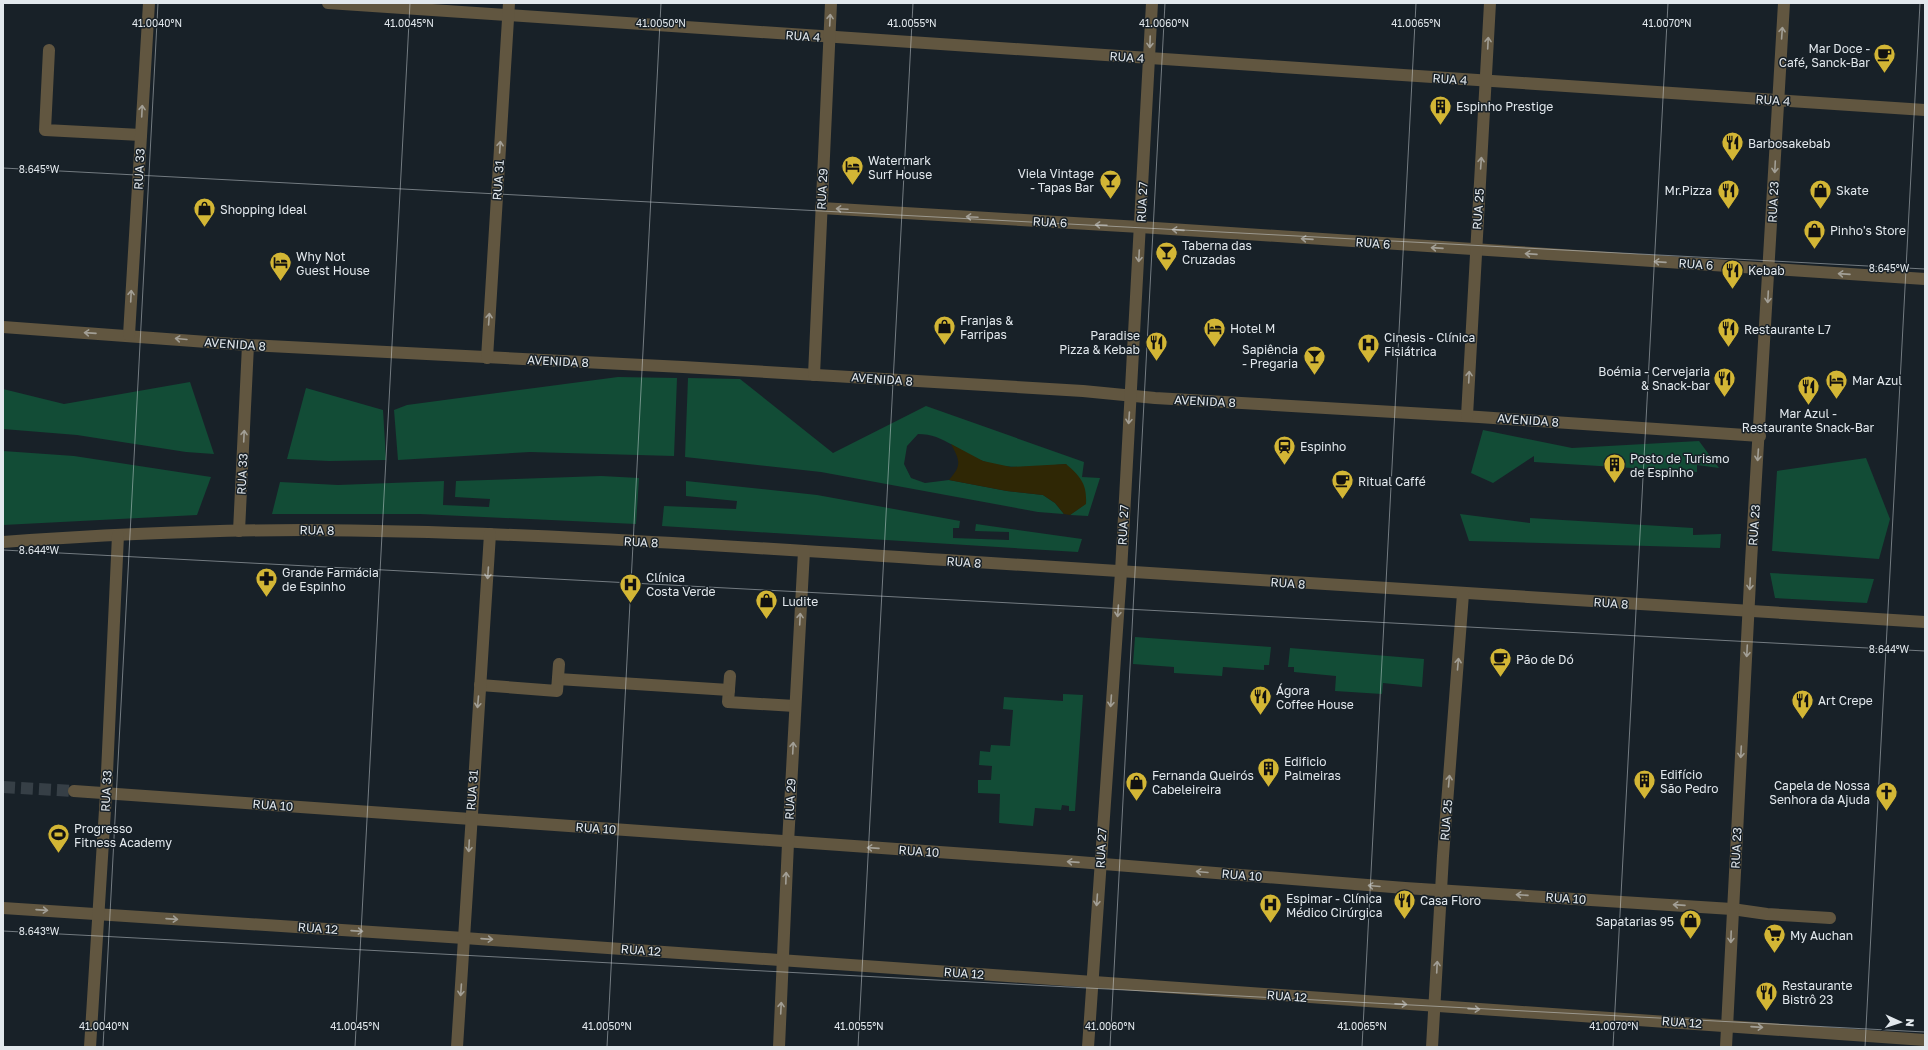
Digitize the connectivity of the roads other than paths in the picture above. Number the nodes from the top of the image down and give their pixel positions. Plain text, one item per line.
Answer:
1 (149, 3) edge
2 (328, 3) edge
3 (509, 3) edge
4 (831, 3) edge
5 (1152, 3) edge
6 (1490, 3) edge
7 (1784, 3) edge
8 (508, 15) junction
9 (829, 38) junction
10 (49, 50) dead end
11 (1150, 59) junction
12 (1487, 82) junction
13 (1778, 100) junction
14 (1925, 110) edge
15 (141, 135) junction
16 (821, 208) junction
17 (1140, 227) junction
18 (1476, 250) junction
19 (1769, 269) junction
20 (1925, 279) edge
21 (3, 327) edge
22 (129, 335) junction
23 (248, 345) junction
24 (487, 358) junction
25 (814, 375) junction
26 (1131, 396) junction
27 (1467, 416) junction
28 (1760, 436) junction
29 (240, 531) junction
30 (490, 534) junction
31 (118, 535) junction
32 (3, 542) edge
33 (804, 551) junction
34 (1121, 572) junction
35 (1463, 594) junction
36 (1749, 612) junction
37 (1925, 622) edge
38 (559, 664) dead end
39 (730, 676) dead end
40 (558, 679) junction
41 (480, 685) junction
42 (729, 690) junction
43 (795, 706) junction
44 (74, 791) tunnel mouth
45 (106, 794) junction
46 (470, 819) junction
47 (788, 843) junction
48 (1100, 864) junction
49 (1441, 890) junction
50 (3, 908) edge
51 (1732, 909) junction
52 (98, 914) junction
53 (1830, 918) dead end
54 (464, 938) junction
55 (783, 960) junction
56 (1092, 981) junction
57 (1435, 1006) junction
58 (1727, 1025) junction
59 (1925, 1040) edge
60 (90, 1047) edge
61 (457, 1047) edge
62 (779, 1047) edge
63 (1088, 1047) edge
64 (1432, 1047) edge
65 (1726, 1047) edge

15 -> 1 street, RUA 33
2 - 8 street, RUA 4
3 - 8 street, RUA 31
9 -> 4 street, RUA 29
5 -> 11 street, RUA 27
12 -> 6 street, RUA 25
13 -> 7 street, RUA 23
8 - 9 street, RUA 4
24 -> 8 street, RUA 31
9 - 11 street, RUA 4
9 - 16 street, RUA 29
10 - 15 street
11 - 12 street, RUA 4
11 - 17 street, RUA 27
12 - 13 street, RUA 4
18 -> 12 street, RUA 25
13 - 14 street, RUA 4
13 -> 19 street, RUA 23
22 -> 15 street, RUA 33
17 -> 16 street, RUA 6
16 - 25 street, RUA 29
18 -> 17 street, RUA 6
17 -> 26 street, RUA 27
19 -> 18 street, RUA 6
27 -> 18 street, RUA 25
20 -> 19 street, RUA 6
19 -> 28 street, RUA 23
22 -> 21 street, AVENIDA 8
23 -> 22 street, AVENIDA 8
23 - 24 street, AVENIDA 8
29 -> 23 street, RUA 33
24 - 25 street, AVENIDA 8
25 - 26 street, AVENIDA 8
26 - 27 street, AVENIDA 8
26 -> 34 street, RUA 27
27 - 28 street, AVENIDA 8
28 -> 36 street, RUA 23
29 - 30 street, RUA 8
29 - 31 street, RUA 8
30 - 33 street, RUA 8
30 -> 41 street, RUA 31
31 - 32 street, RUA 8
31 - 45 street, RUA 33
33 - 34 street, RUA 8
43 -> 33 street, RUA 29
34 - 35 street, RUA 8
34 -> 48 street, RUA 27
35 - 36 street, RUA 8
49 -> 35 street, RUA 25
36 - 37 street, RUA 8
36 -> 51 street, RUA 23
38 - 40 street
39 - 42 street
40 - 41 street
40 - 42 street
41 -> 46 street, RUA 31
42 - 43 street
47 -> 43 street, RUA 29
44 - 45 street, RUA 10
45 - 46 street, RUA 10
45 - 52 street, RUA 33
46 - 47 street, RUA 10
46 -> 54 street, RUA 31
48 -> 47 street, RUA 10
55 -> 47 street, RUA 29
49 -> 48 street, RUA 10
48 -> 56 street, RUA 27
51 -> 49 street, RUA 10
57 -> 49 street, RUA 25
50 -> 52 street, RUA 12
51 - 53 street, RUA 10
51 -> 58 street, RUA 23
52 -> 54 street, RUA 12
52 - 60 street, RUA 33
54 -> 55 street, RUA 12
54 -> 61 street, RUA 31
55 - 56 street, RUA 12
62 -> 55 street, RUA 29
56 -> 57 street, RUA 12
56 - 63 street, RUA 27
57 -> 58 street, RUA 12
57 - 64 street, RUA 25
58 -> 59 street, RUA 12
58 - 65 street, RUA 23

